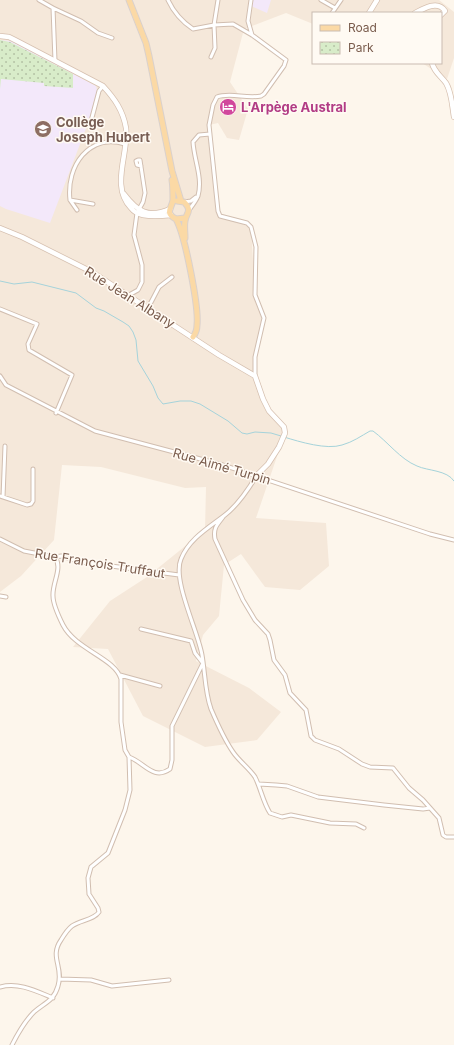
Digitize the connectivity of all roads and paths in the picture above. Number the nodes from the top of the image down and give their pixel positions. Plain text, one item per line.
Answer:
1 (39, 0) edge
2 (129, 0) edge
3 (168, 0) edge
4 (218, 0) edge
5 (251, 0) edge
6 (321, 0) edge
7 (341, 0) edge
8 (376, 0) edge
9 (53, 8) junction
10 (335, 8) junction
11 (333, 12) edge
12 (370, 12) edge
13 (417, 12) edge
14 (442, 15) edge
15 (214, 25) junction
16 (252, 35) junction
17 (0, 36) edge
18 (112, 38) dead end
19 (211, 57) dead end
20 (55, 61) junction
21 (432, 64) edge
22 (103, 86) junction
23 (454, 117) edge
24 (90, 125) dead end
25 (210, 134) junction
26 (125, 144) junction
27 (141, 166) dead end
28 (172, 171) junction
29 (198, 196) junction
30 (70, 200) junction
31 (183, 201) junction
32 (173, 203) junction
33 (93, 204) dead end
34 (170, 209) junction
35 (77, 210) dead end
36 (138, 212) junction
37 (189, 212) junction
38 (171, 215) junction
39 (185, 218) junction
40 (176, 220) junction
41 (0, 228) edge
42 (185, 247) junction
43 (172, 277) dead end
44 (129, 295) junction
45 (0, 308) edge
46 (148, 308) junction
47 (193, 336) junction
48 (0, 376) edge
49 (255, 376) junction
50 (56, 413) junction
51 (5, 446) dead end
52 (33, 469) dead end
53 (257, 475) junction
54 (1, 497) edge
55 (224, 515) junction
56 (0, 539) edge
57 (454, 540) edge
58 (55, 557) junction
59 (179, 575) junction
60 (0, 596) edge
61 (6, 597) dead end
62 (141, 629) dead end
63 (203, 663) junction
64 (120, 675) junction
65 (160, 686) dead end
66 (129, 757) junction
67 (259, 784) junction
68 (430, 808) junction
69 (364, 828) dead end
70 (454, 837) edge
71 (60, 979) junction
72 (169, 980) dead end
73 (0, 987) edge
74 (53, 998) junction
75 (12, 1045) edge

1 - 9 street
2 - 28 main road
3 - 15 street
4 - 15 street
5 - 16 street
6 - 10 street
7 - 10 street
8 - 12 street
9 - 18 street
9 - 20 street
10 - 11 street
13 - 14 street
15 - 16 street
15 - 19 street
16 - 25 street
17 - 20 street
20 - 22 street
21 - 23 street
22 - 24 street
22 - 26 street
25 - 29 street
25 - 49 street
26 - 30 street
26 - 36 street
27 - 36 street
28 - 31 main road
28 - 32 main road
29 - 31 street
29 - 37 street
30 - 33 street
30 - 35 street
31 - 32 main road
31 - 37 main road
32 - 34 main road
34 - 36 street
34 - 38 main road
36 - 38 street
36 - 44 street
37 - 39 main road
38 - 40 main road
39 - 40 main road
39 - 42 main road
40 - 42 main road
41 - 44 street, Rue Jean Albany
42 - 47 main road
43 - 46 street
44 - 46 street, Rue Jean Albany
45 - 50 street
46 - 47 street, Rue Jean Albany
47 - 49 street, Rue Jean Albany
48 - 50 street, Rue Aimé Turpin
49 - 53 street
50 - 53 street, Rue Aimé Turpin
51 - 54 street
52 - 54 street
53 - 55 street
53 - 57 street, Rue Aimé Turpin
55 - 59 street
55 - 68 street
56 - 58 street, Rue François Truffaut
58 - 59 street, Rue François Truffaut
58 - 64 street
59 - 63 street
60 - 61 street
62 - 63 street
63 - 66 street
63 - 67 street
64 - 65 street
64 - 66 street
66 - 71 street
67 - 68 street
67 - 69 street
68 - 70 street
71 - 72 street
71 - 74 street
73 - 74 street
74 - 75 street

